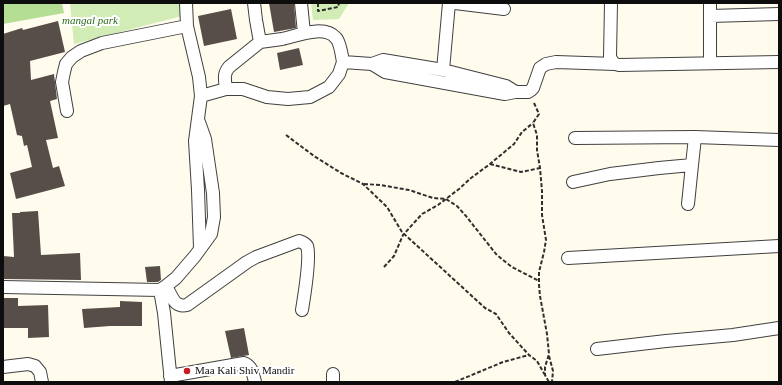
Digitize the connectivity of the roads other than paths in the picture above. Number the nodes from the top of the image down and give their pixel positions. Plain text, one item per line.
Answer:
1 (186, 3) edge
2 (254, 3) edge
3 (301, 3) edge
4 (449, 3) edge
5 (455, 3) edge
6 (611, 3) edge
7 (710, 3) edge
8 (504, 9) dead end
9 (779, 14) edge
10 (710, 16) junction
11 (187, 26) junction
12 (304, 33) junction
13 (260, 42) junction
14 (343, 62) junction
15 (779, 62) edge
16 (710, 63) junction
17 (372, 64) junction
18 (615, 64) junction
19 (443, 70) junction
20 (226, 89) junction
21 (515, 92) junction
22 (201, 96) junction
23 (67, 111) dead end
24 (695, 137) junction
25 (576, 138) dead end
26 (779, 140) edge
27 (692, 165) junction
28 (573, 182) dead end
29 (688, 204) dead end
30 (779, 246) edge
31 (568, 258) dead end
32 (3, 287) edge
33 (163, 288) junction
34 (302, 310) dead end
35 (779, 328) edge
36 (598, 349) dead end
37 (3, 367) edge
38 (170, 379) edge
39 (42, 382) edge
40 (255, 382) edge

1 - 11 street
2 - 13 street
3 - 12 street
4 - 19 street
5 - 8 street
6 - 18 street
7 - 10 street
9 - 10 street
10 - 16 street
11 - 22 street
11 - 23 street
12 - 13 street
12 - 14 street
13 - 20 street
14 - 17 street
14 - 20 street
15 - 16 street
16 - 18 street
17 - 19 street
17 - 21 street
18 - 21 street
19 - 21 street
20 - 22 street
22 - 33 street
24 - 25 street
24 - 26 street
24 - 27 street
27 - 28 street
27 - 29 street
30 - 31 street
32 - 33 street
33 - 34 street
33 - 38 street
35 - 36 street
37 - 39 street
38 - 40 street

